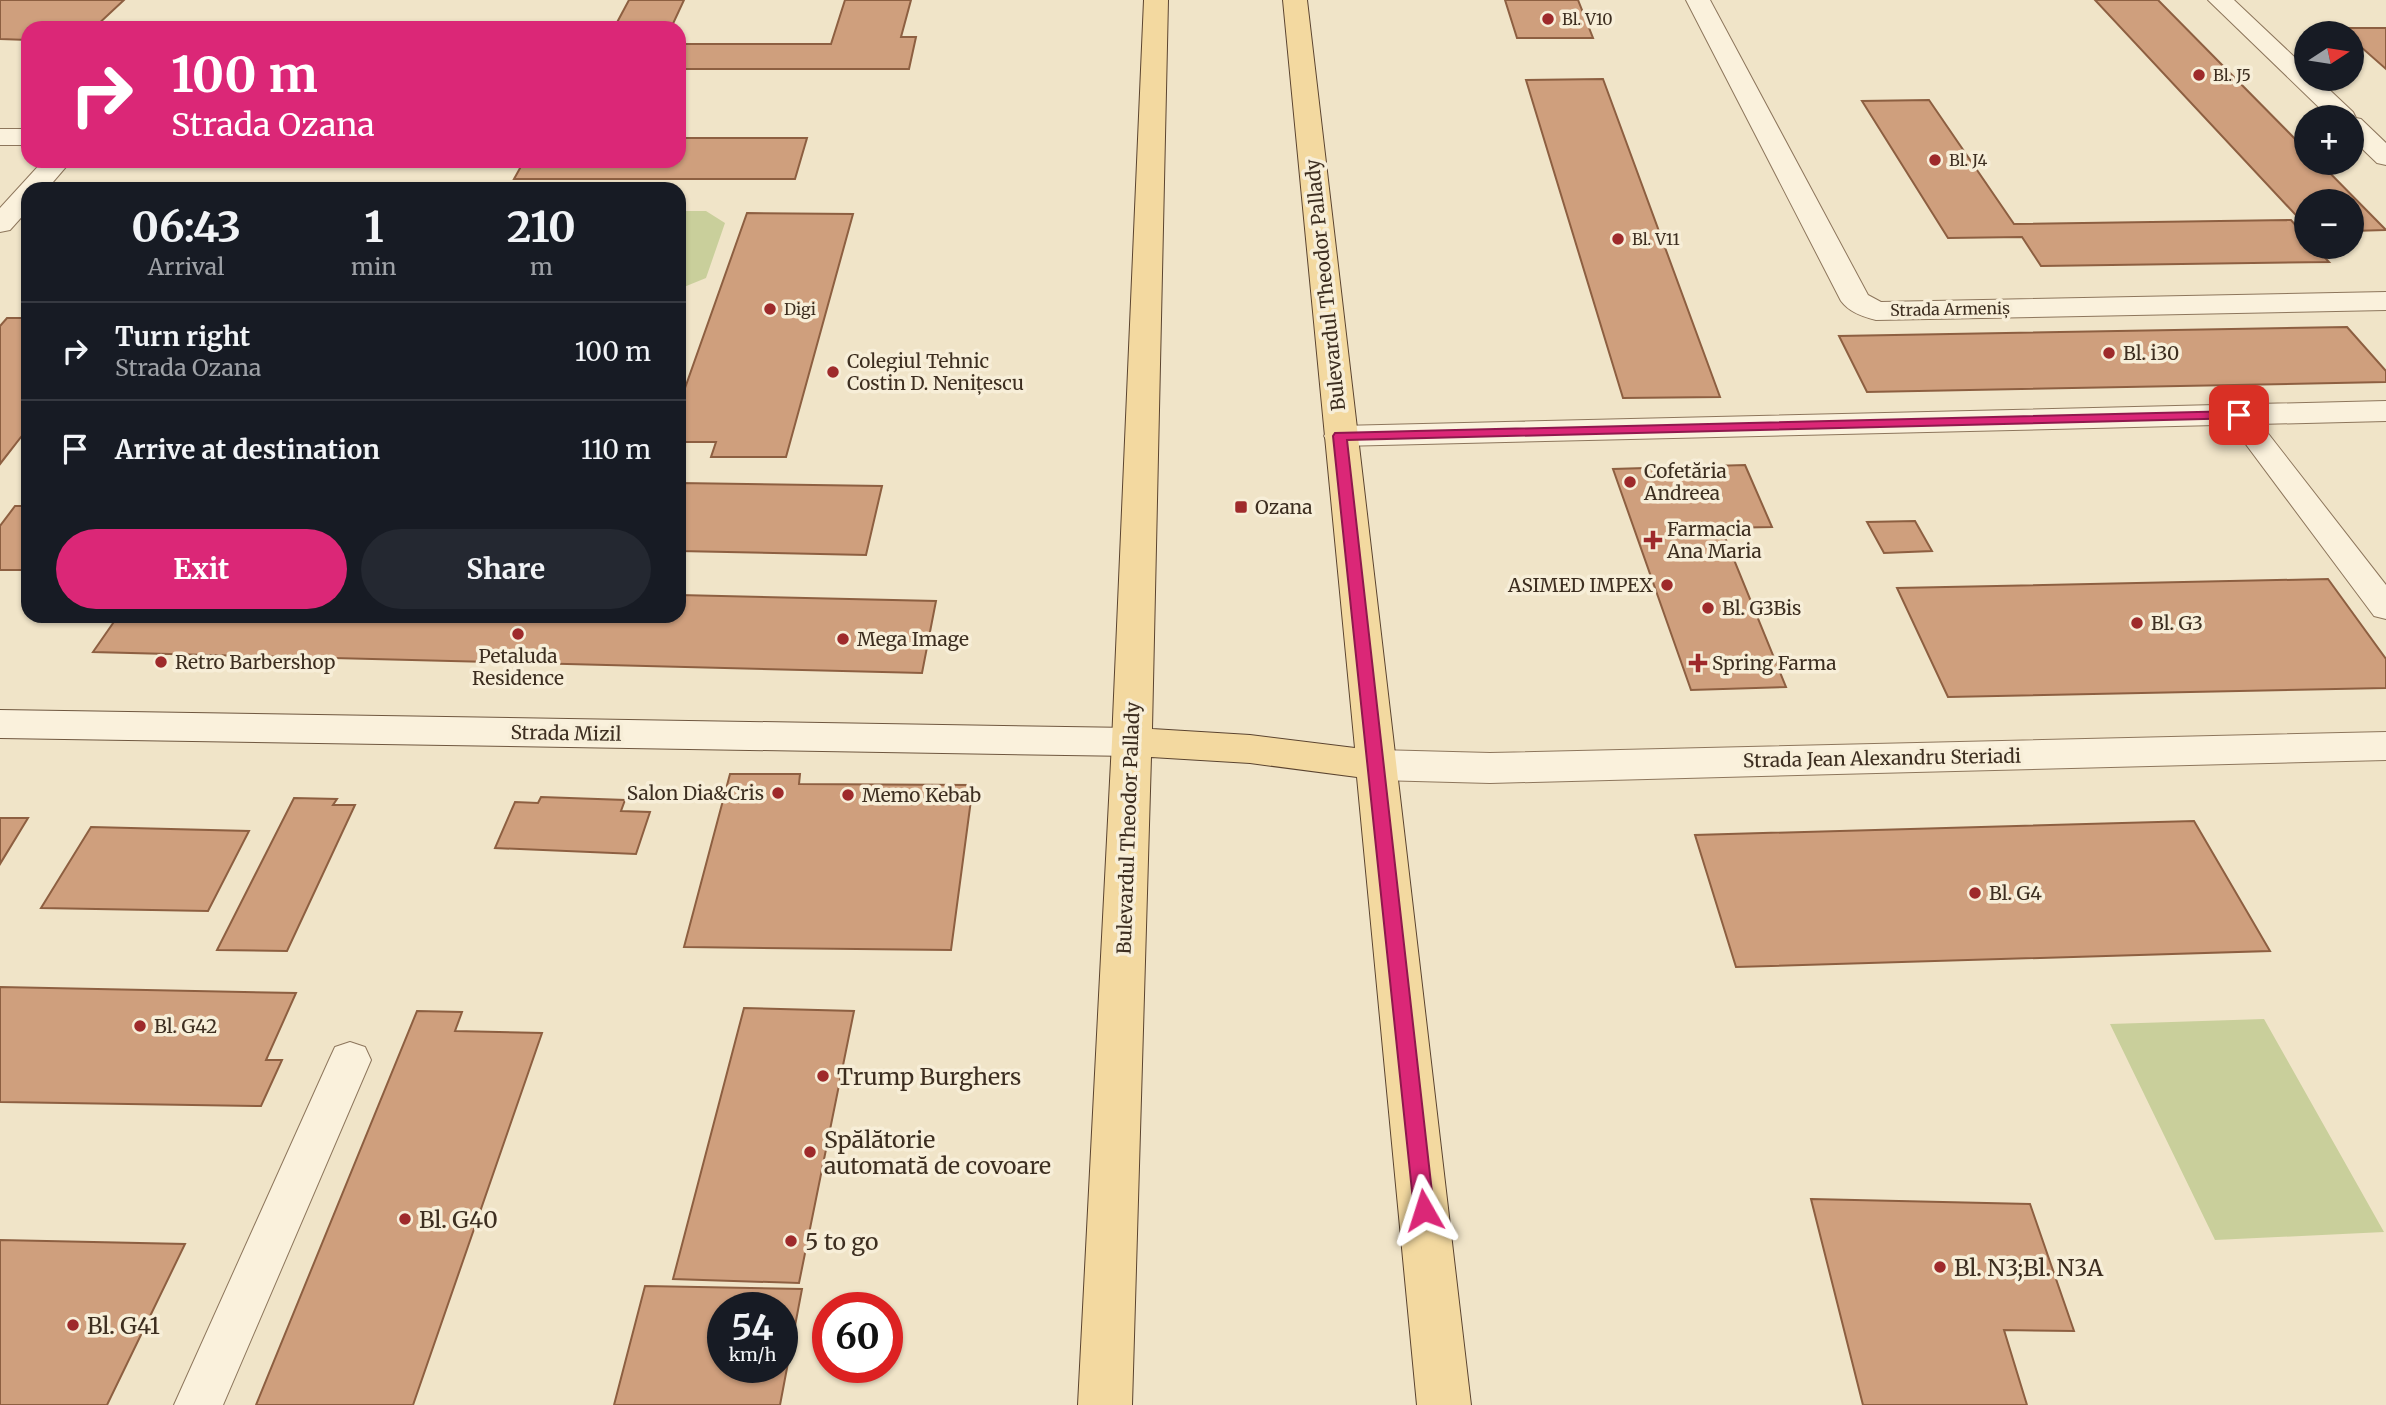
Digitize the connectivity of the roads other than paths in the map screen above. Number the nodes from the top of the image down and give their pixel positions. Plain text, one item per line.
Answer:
1 (1156, 0) edge
2 (1295, 0) edge
3 (1698, 0) edge
4 (2220, 0) edge
5 (2331, 105) edge
6 (0, 137) edge
7 (21, 137) edge
8 (2364, 137) edge
9 (2386, 158) edge
10 (52, 168) edge
11 (38, 182) edge
12 (21, 202) edge
13 (0, 224) edge
14 (2386, 301) edge
15 (2386, 411) edge
16 (2239, 415) junction
17 (1340, 436) junction
18 (2386, 608) edge
19 (0, 724) edge
20 (1132, 742) junction
21 (2386, 746) edge
22 (1378, 765) junction
23 (350, 1060) dead end
24 (198, 1405) edge
25 (1105, 1405) edge
26 (1444, 1405) edge

1 - 20 main road, Bulevardul Theodor Pallady
2 - 17 main road, Bulevardul Theodor Pallady
3 - 14 street, Strada Armeniș
4 - 5 street
6 - 7 street
8 - 9 street
10 - 11 street
12 - 13 street
15 - 16 street
16 - 17 street
16 - 18 lane
17 - 22 main road, Bulevardul Theodor Pallady
19 - 20 street, Strada Mizil
20 - 22 main road
20 - 25 main road, Bulevardul Theodor Pallady
21 - 22 street, Strada Jean Alexandru Steriadi
22 - 26 main road, Bulevardul Theodor Pallady
23 - 24 lane

